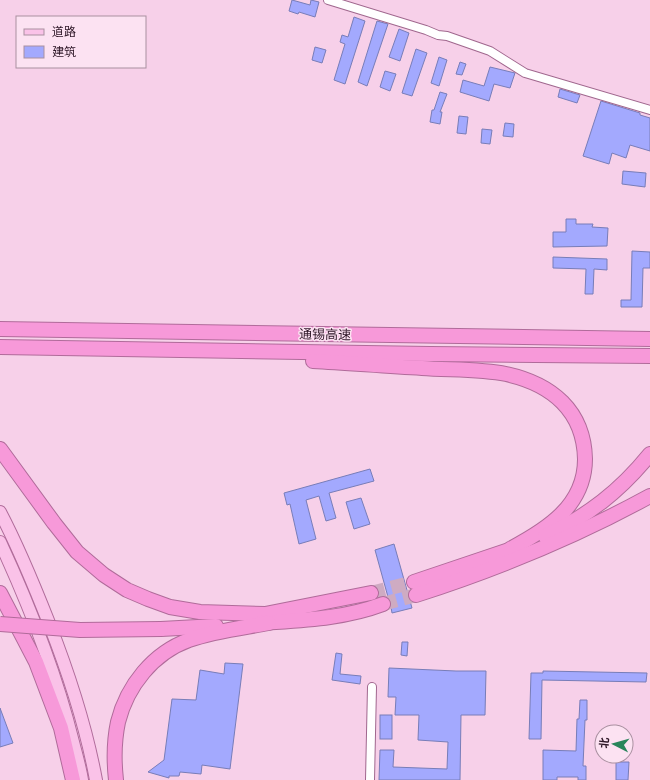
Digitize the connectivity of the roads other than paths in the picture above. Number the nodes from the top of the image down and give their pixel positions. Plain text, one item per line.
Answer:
1 (328, 0) edge
2 (650, 110) edge
3 (0, 329) edge
4 (650, 334) edge
5 (550, 337) junction
6 (650, 339) edge
7 (0, 347) edge
8 (195, 350) junction
9 (650, 356) edge
10 (0, 449) edge
11 (650, 454) edge
12 (650, 463) edge
13 (650, 496) edge
14 (0, 512) edge
15 (0, 542) edge
16 (515, 553) junction
17 (415, 588) tunnel mouth
18 (0, 593) edge
19 (371, 593) tunnel mouth
20 (383, 604) tunnel mouth
21 (0, 618) edge
22 (267, 618) junction
23 (0, 624) edge
24 (160, 626) junction
25 (372, 687) dead end
26 (73, 780) edge
27 (82, 780) edge
28 (96, 780) edge
29 (116, 780) edge
30 (370, 780) edge

1 - 2 street
3 - 5 highway, 通锡高速
4 - 5 highway
5 - 6 highway, 通锡高速
7 - 8 highway, 通锡高速
8 - 9 highway, 通锡高速
8 - 16 highway
10 - 22 highway
11 - 16 highway
12 - 16 highway
13 - 16 highway
14 - 28 main road
15 - 27 main road
16 - 17 highway
18 - 26 highway
19 - 22 highway
20 - 22 highway
21 - 24 highway
22 - 24 highway
22 - 29 highway
23 - 24 highway, bridge
25 - 30 street

